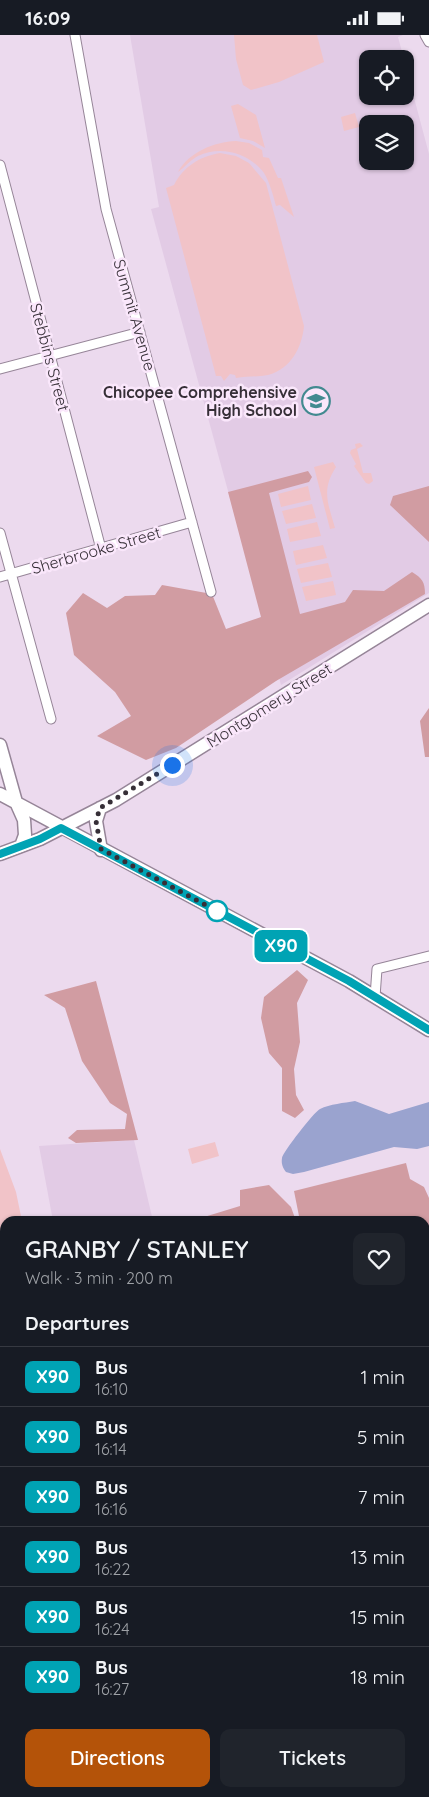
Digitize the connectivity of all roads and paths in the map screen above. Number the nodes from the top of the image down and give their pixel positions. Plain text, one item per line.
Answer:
1 (75, 35) edge
2 (425, 35) edge
3 (429, 42) edge
4 (0, 165) edge
5 (140, 332) junction
6 (49, 355) junction
7 (0, 369) edge
8 (192, 523) junction
9 (0, 533) edge
10 (101, 549) junction
11 (11, 573) junction
12 (0, 577) edge
13 (211, 593) dead end
14 (429, 605) edge
15 (51, 719) dead end
16 (0, 745) edge
17 (0, 794) edge
18 (16, 802) junction
19 (100, 808) junction
20 (61, 828) junction
21 (21, 846) junction
22 (101, 849) junction
23 (0, 854) edge
24 (429, 956) edge
25 (375, 997) junction
26 (429, 1030) edge

1 - 5 street, Summit Avenue
2 - 3 street
4 - 6 street, Stebbins Street
5 - 6 street
5 - 8 street, Summit Avenue
6 - 7 street
6 - 10 street, Stebbins Street
8 - 10 street, Sherbrooke Street
8 - 13 street, Summit Avenue
9 - 11 street
10 - 11 street, Sherbrooke Street
11 - 12 street, Sherbrooke Street
11 - 15 street
14 - 19 main road, Montgomery Street
16 - 18 main road
17 - 18 main road
18 - 20 main road
18 - 21 main road
19 - 20 main road, Montgomery Street
19 - 22 main road
20 - 21 main road, Montgomery Street
20 - 22 main road
21 - 23 main road, Montgomery Street
22 - 25 main road
24 - 25 street
25 - 26 main road

